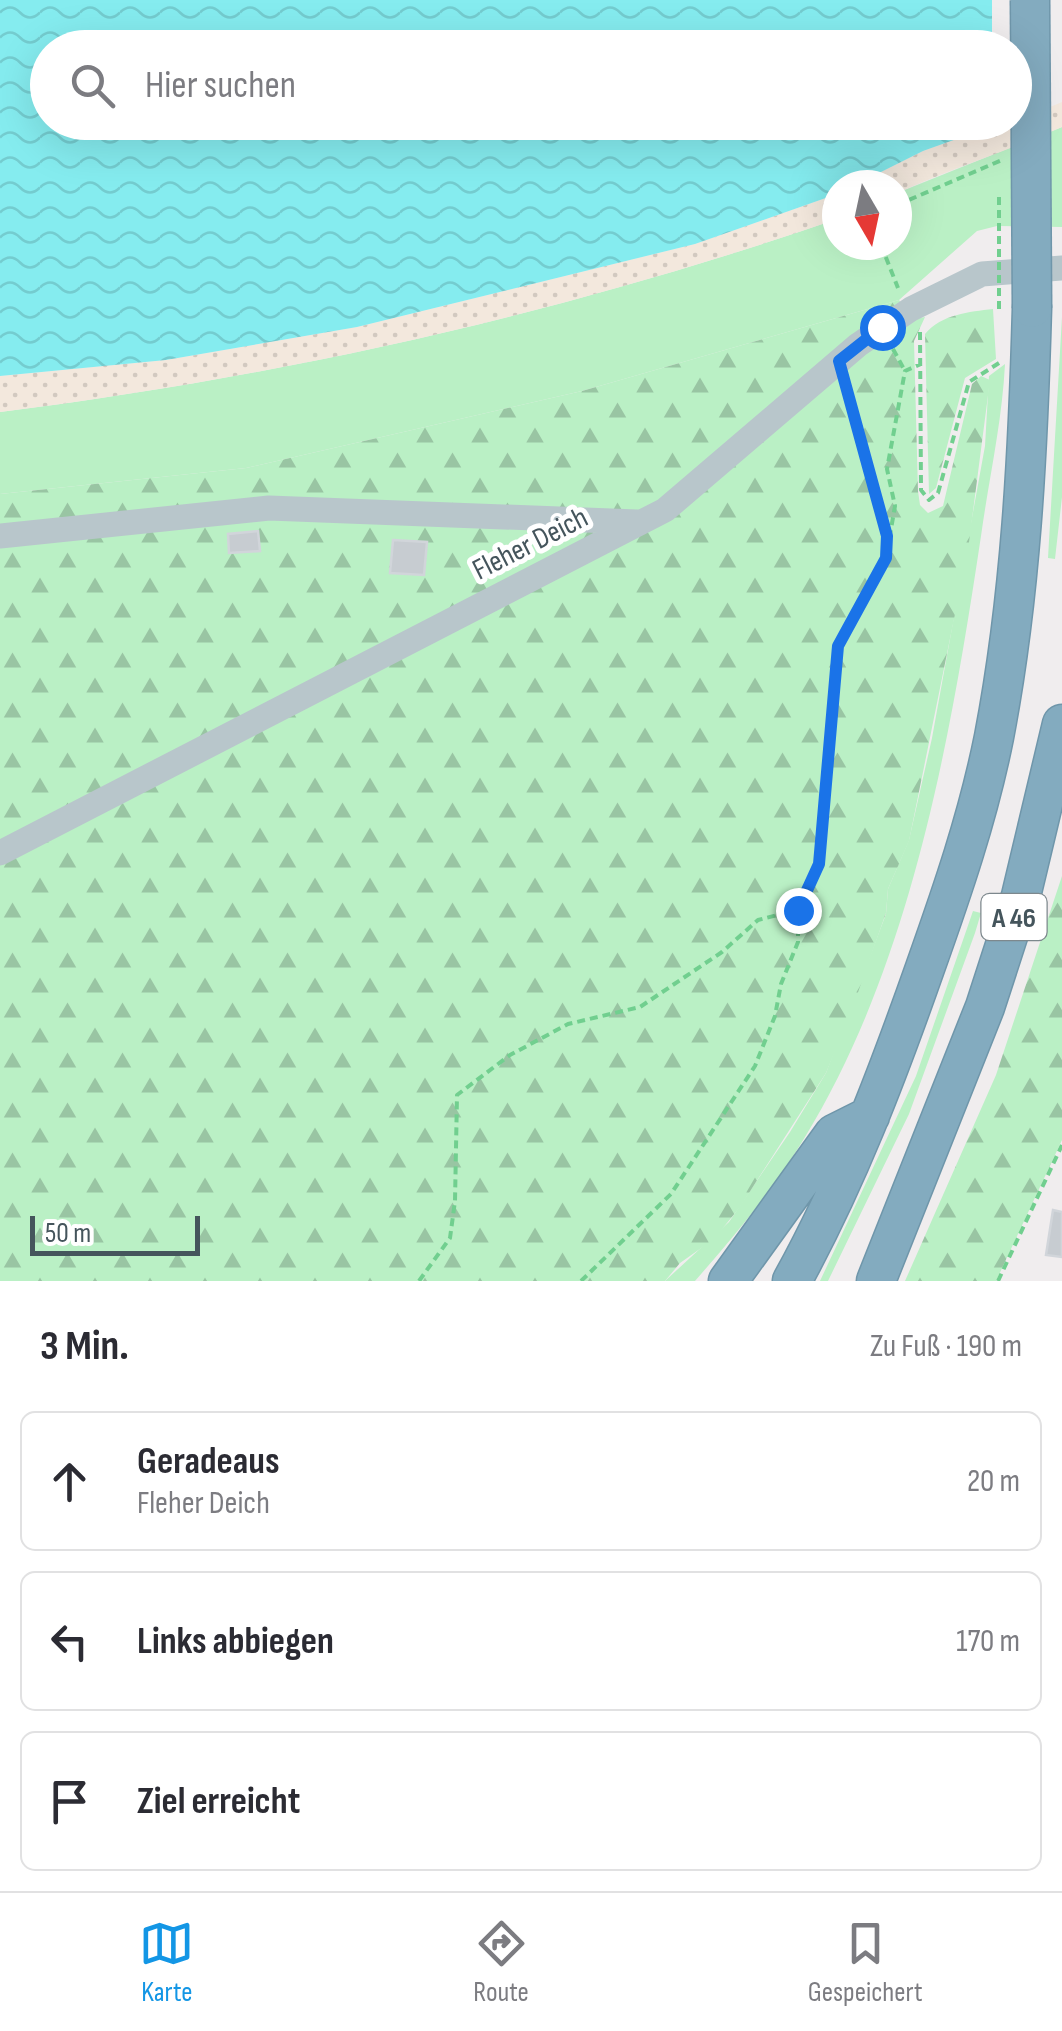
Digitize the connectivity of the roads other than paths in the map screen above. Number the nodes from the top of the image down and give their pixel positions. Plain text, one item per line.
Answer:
1 (1030, 0) edge
2 (1028, 30) edge
3 (1021, 140) edge
4 (1062, 268) edge
5 (642, 522) junction
6 (0, 536) edge
7 (1062, 724) edge
8 (0, 853) edge
9 (946, 1105) junction
10 (870, 1116) junction
11 (728, 1281) edge
12 (792, 1281) edge
13 (852, 1281) edge
14 (876, 1281) edge

1 - 2 highway, A 46, bridge
3 - 10 highway, A 46, bridge
4 - 5 lane, Fleher Deich
5 - 6 lane
5 - 8 lane, Fleher Deich
7 - 9 highway, A 46
9 - 13 highway, A 46
9 - 14 highway
10 - 11 highway
10 - 12 highway, A 46

